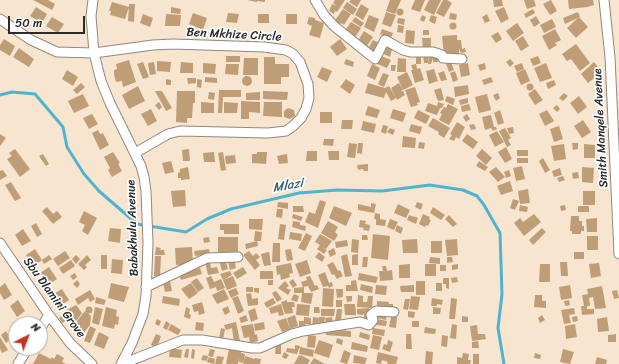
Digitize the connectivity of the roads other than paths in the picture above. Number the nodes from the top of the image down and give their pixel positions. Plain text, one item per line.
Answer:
1 (93, 0) edge
2 (315, 0) edge
3 (604, 0) edge
4 (0, 19) edge
5 (94, 53) junction
6 (614, 58) edge
7 (462, 59) dead end
8 (134, 153) junction
9 (0, 243) edge
10 (619, 254) edge
11 (238, 257) dead end
12 (146, 287) junction
13 (394, 312) dead end
14 (49, 315) joint
15 (92, 364) edge
16 (121, 364) edge

1 - 5 street, Babakhulu Avenue
2 - 7 street
3 - 6 street, Smith Manqele Avenue
4 - 5 street, Ben Mkhize Circle
5 - 8 street, Babakhulu Avenue
5 - 8 street, Ben Mkhize Circle
6 - 10 street, Smith Manqele Avenue
8 - 12 street, Babakhulu Avenue
9 - 14 street, Sbu Dlamini Grove
11 - 12 street
12 - 16 street, Babakhulu Avenue
13 - 16 street
14 - 15 street, Sbu Dlamini Grove

